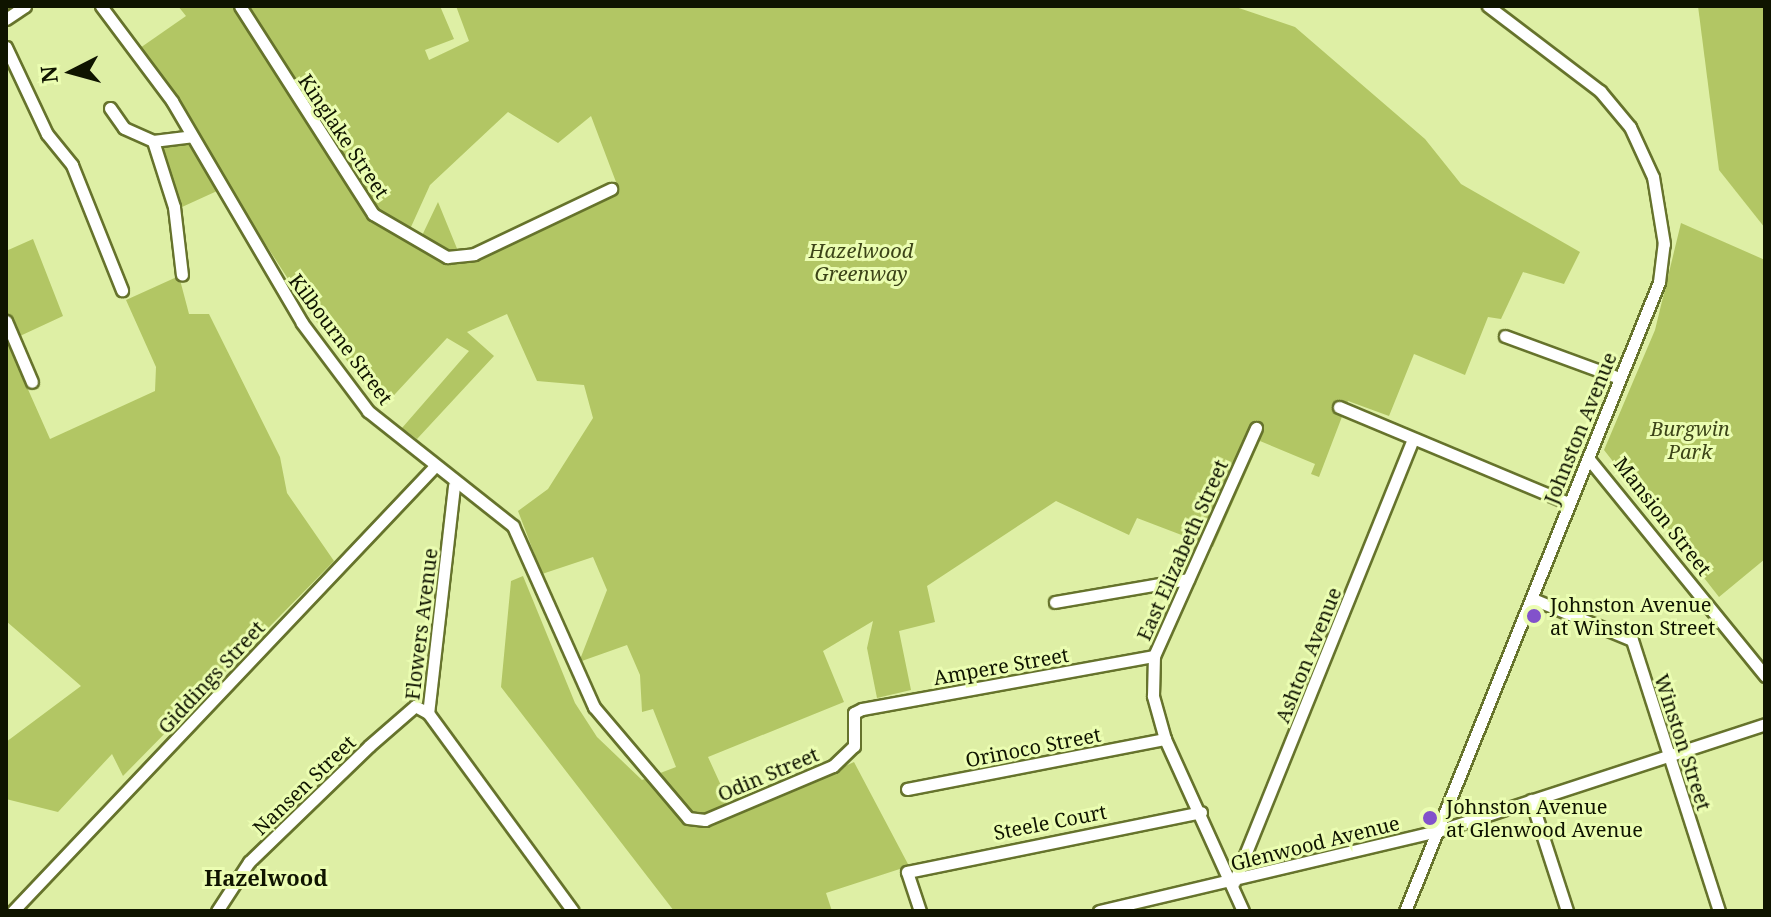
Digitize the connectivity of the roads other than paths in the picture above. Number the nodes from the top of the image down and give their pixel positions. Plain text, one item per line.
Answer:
1 (25, 6) edge
2 (101, 6) edge
3 (240, 6) edge
4 (1488, 6) edge
5 (6, 19) edge
6 (6, 47) edge
7 (110, 108) dead end
8 (192, 136) junction
9 (153, 141) junction
10 (611, 189) dead end
11 (182, 275) dead end
12 (122, 290) dead end
13 (6, 321) edge
14 (1505, 336) dead end
15 (1619, 378) junction
16 (32, 382) dead end
17 (1339, 407) dead end
18 (1256, 428) dead end
19 (1413, 440) junction
20 (1588, 458) junction
21 (434, 467) junction
22 (454, 486) junction
23 (1569, 503) junction
24 (1188, 579) junction
25 (1533, 599) junction
26 (1055, 602) dead end
27 (1154, 656) junction
28 (1765, 676) edge
29 (428, 713) junction
30 (1765, 724) edge
31 (1165, 739) junction
32 (854, 746) joint
33 (1668, 755) junction
34 (907, 789) dead end
35 (1531, 800) junction
36 (1201, 812) junction
37 (688, 818) joint
38 (1438, 831) junction
39 (1234, 882) junction
40 (13, 911) edge
41 (217, 911) edge
42 (573, 911) edge
43 (920, 911) edge
44 (1100, 911) edge
45 (1243, 911) edge
46 (1405, 911) edge
47 (1567, 911) edge
48 (1719, 911) edge

1 - 5 street
2 - 8 street, Kilbourne Street
3 - 10 street, Kinglake Street
4 - 15 street, Johnston Avenue
6 - 12 street
7 - 9 street
8 - 9 street
8 - 21 street, Kilbourne Street
9 - 11 street
13 - 16 street
14 - 15 street
15 - 20 street, Johnston Avenue
17 - 19 street
18 - 24 street, East Elizabeth Street
19 - 23 street
19 - 39 street, Ashton Avenue
20 - 23 street, Johnston Avenue
20 - 28 street, Mansion Street
21 - 22 street, Kilbourne Street
21 - 40 street, Giddings Street
22 - 29 street, Flowers Avenue
22 - 37 street, Kilbourne Street
23 - 25 street, Johnston Avenue
24 - 26 street
24 - 27 street, East Elizabeth Street
25 - 33 street, Winston Street
25 - 38 street, Johnston Avenue
27 - 31 street, East Elizabeth Street
27 - 32 street, Ampere Street
29 - 41 street, Nansen Street
29 - 42 street, Flowers Avenue
30 - 33 street, Glenwood Avenue
31 - 34 street, Orinoco Street
31 - 36 street, East Elizabeth Street
32 - 37 street, Odin Street
33 - 35 street, Glenwood Avenue
33 - 48 street, Winston Street
35 - 38 street, Glenwood Avenue
35 - 47 street
36 - 39 street, East Elizabeth Street
36 - 43 street, Steele Court
38 - 39 street, Glenwood Avenue
38 - 46 street, Johnston Avenue
39 - 44 street, Glenwood Avenue
39 - 45 street, East Elizabeth Street

